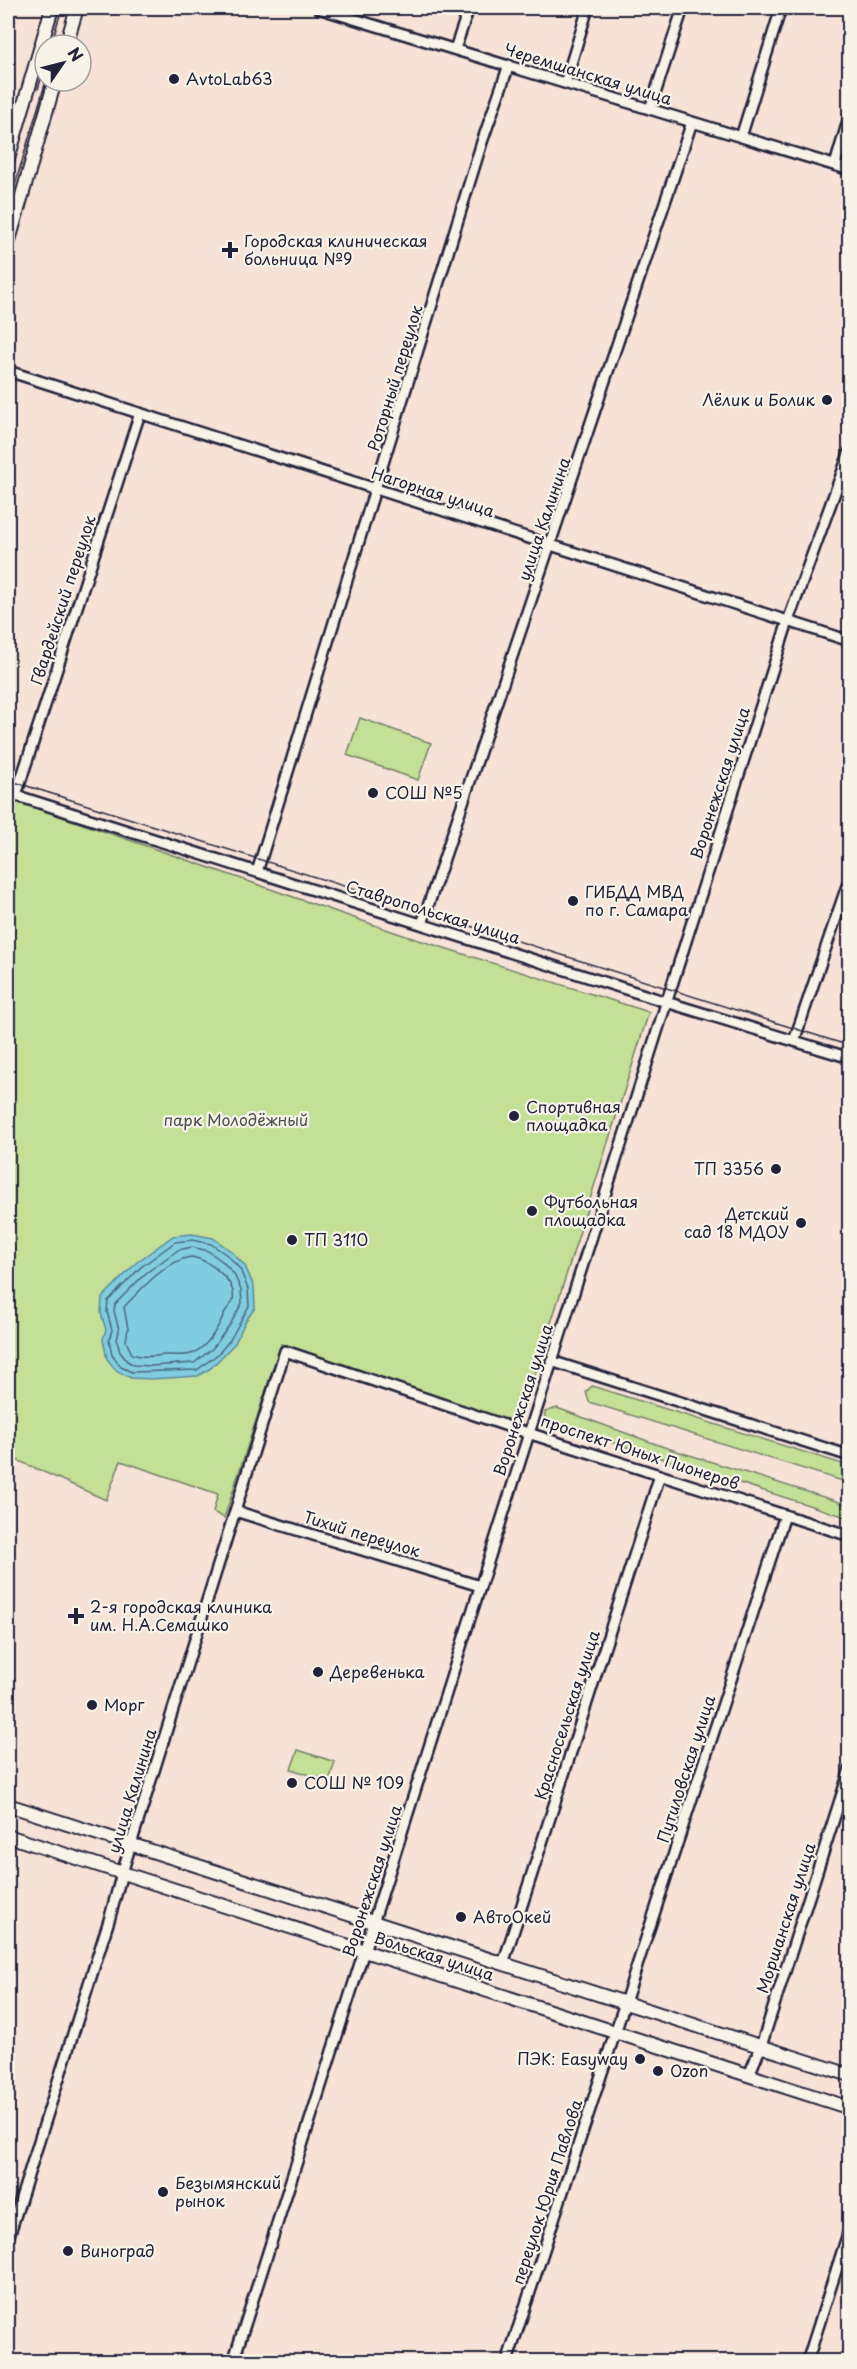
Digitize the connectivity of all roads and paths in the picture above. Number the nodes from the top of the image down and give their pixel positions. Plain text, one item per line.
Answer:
1 (52, 8) edge
2 (77, 8) edge
3 (318, 8) edge
4 (469, 8) edge
5 (588, 8) edge
6 (683, 8) edge
7 (781, 8) edge
8 (70, 33) edge
9 (455, 49) junction
10 (509, 65) junction
11 (565, 83) junction
12 (52, 93) edge
13 (650, 109) junction
14 (849, 114) edge
15 (692, 122) junction
16 (741, 137) junction
17 (8, 159) edge
18 (835, 165) junction
19 (849, 170) edge
20 (8, 244) edge
21 (8, 371) edge
22 (140, 414) junction
23 (849, 452) edge
24 (845, 479) edge
25 (376, 489) junction
26 (551, 545) junction
27 (788, 621) junction
28 (849, 641) edge
29 (12, 794) edge
30 (257, 872) junction
31 (849, 877) edge
32 (422, 924) junction
33 (666, 1002) junction
34 (794, 1041) junction
35 (849, 1059) edge
36 (285, 1351) joint
37 (551, 1361) junction
38 (528, 1432) junction
39 (849, 1456) edge
40 (660, 1475) junction
41 (235, 1510) junction
42 (785, 1515) junction
43 (849, 1536) edge
44 (480, 1586) junction
45 (849, 1769) edge
46 (8, 1805) edge
47 (8, 1836) edge
48 (132, 1845) junction
49 (122, 1873) junction
50 (375, 1923) junction
51 (365, 1952) junction
52 (503, 1964) junction
53 (626, 2003) junction
54 (614, 2032) junction
55 (761, 2046) junction
56 (749, 2075) junction
57 (849, 2075) edge
58 (849, 2108) edge
59 (849, 2228) edge
60 (8, 2239) edge
61 (233, 2361) edge
62 (507, 2361) edge
63 (807, 2361) edge

1 - 17 main road
2 - 8 main road
3 - 9 street, Черемшанская улица
4 - 9 street
5 - 11 street
6 - 13 street
7 - 16 street
9 - 10 street, Черемшанская улица
10 - 11 street, Черемшанская улица
10 - 25 street, Роторный переулок
11 - 13 street, Черемшанская улица
12 - 20 main road
13 - 15 street, Черемшанская улица
14 - 18 street
15 - 16 street, Черемшанская улица
15 - 26 street, улица Калинина
16 - 18 street, Черемшанская улица
18 - 19 street, Черемшанская улица
21 - 22 street, Нагорная улица
22 - 25 street, Нагорная улица
22 - 29 street, Гвардейский переулок
23 - 24 street, Воронежская улица
24 - 27 street, Воронежская улица
25 - 26 street, Нагорная улица
25 - 30 street, Роторный переулок
26 - 27 street, Нагорная улица
26 - 32 street, улица Калинина
27 - 28 street, Нагорная улица
27 - 33 street, Воронежская улица
29 - 30 street, Ставропольская улица
30 - 32 street, Ставропольская улица
31 - 34 street
32 - 33 street, Ставропольская улица
33 - 34 street, Ставропольская улица
33 - 37 street, Воронежская улица
34 - 35 street, Ставропольская улица
36 - 38 street, проспект Юных Пионеров
36 - 41 street, улица Калинина
37 - 38 street, Воронежская улица
37 - 39 street
38 - 40 street, проспект Юных Пионеров
38 - 44 street, Воронежская улица
40 - 42 street, проспект Юных Пионеров
40 - 52 street, Красносельская улица
41 - 44 street, Тихий переулок
41 - 48 street, улица Калинина
42 - 43 street, проспект Юных Пионеров
42 - 53 street, Путиловская улица
44 - 50 street, Воронежская улица
45 - 55 street, Моршанская улица
46 - 48 main road, Вольская улица
47 - 49 main road, Вольская улица
48 - 49 street, улица Калинина
48 - 50 main road, Вольская улица
49 - 51 main road, Вольская улица
49 - 60 street, улица Калинина
50 - 51 street, Воронежская улица
50 - 52 main road, Вольская улица
51 - 54 main road, Вольская улица
51 - 61 street, Воронежская улица
52 - 53 main road, Вольская улица
53 - 54 street, Путиловская улица
53 - 55 main road, Вольская улица
54 - 56 main road, Вольская улица
54 - 62 street, переулок Юрия Павлова
55 - 56 street, Моршанская улица
55 - 57 main road, Вольская улица
56 - 58 main road, Вольская улица
59 - 63 street

